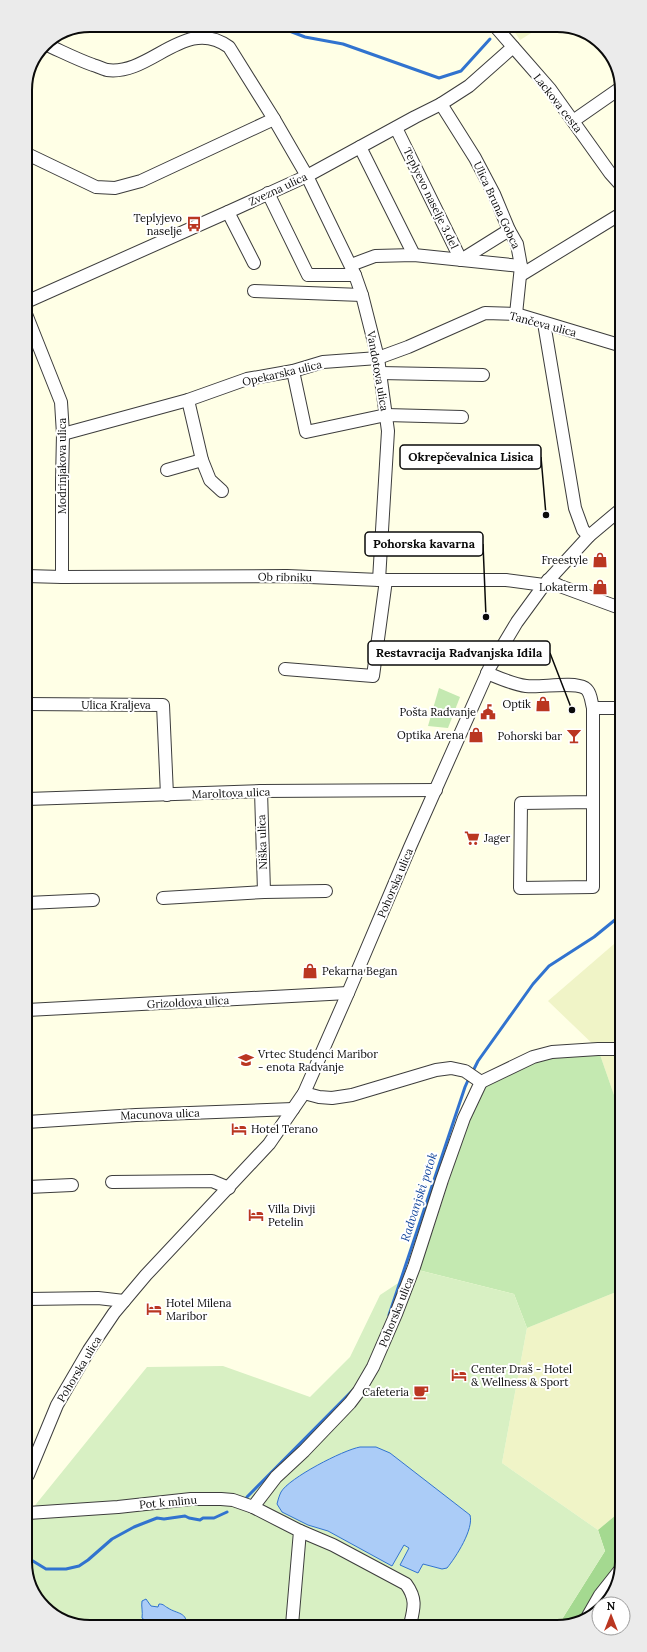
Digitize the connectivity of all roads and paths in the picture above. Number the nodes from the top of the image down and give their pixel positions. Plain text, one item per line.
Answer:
1 (500, 32) edge
2 (51, 47) edge
3 (513, 47) junction
4 (615, 92) edge
5 (442, 104) junction
6 (274, 119) junction
7 (573, 121) junction
8 (396, 128) junction
9 (360, 147) junction
10 (32, 156) edge
11 (307, 176) junction
12 (615, 179) edge
13 (268, 193) junction
14 (228, 212) junction
15 (615, 217) edge
16 (509, 230) junction
17 (414, 255) junction
18 (461, 260) junction
19 (254, 263) dead end
20 (353, 270) junction
21 (521, 270) junction
22 (254, 291) dead end
23 (362, 295) junction
24 (32, 299) edge
25 (516, 314) junction
26 (544, 323) junction
27 (32, 329) edge
28 (615, 344) edge
29 (378, 358) junction
30 (293, 371) junction
31 (380, 373) junction
32 (483, 375) dead end
33 (188, 400) junction
34 (386, 415) junction
35 (462, 417) dead end
36 (63, 434) junction
37 (202, 460) junction
38 (166, 470) dead end
39 (222, 491) dead end
40 (615, 514) edge
41 (589, 536) junction
42 (32, 576) edge
43 (62, 577) junction
44 (382, 580) junction
45 (546, 583) junction
46 (615, 606) edge
47 (285, 669) dead end
48 (487, 673) junction
49 (32, 704) edge
50 (593, 708) junction
51 (615, 708) edge
52 (436, 790) junction
53 (261, 791) junction
54 (167, 795) junction
55 (32, 799) edge
56 (593, 802) junction
57 (326, 891) dead end
58 (264, 892) junction
59 (163, 898) dead end
60 (93, 900) dead end
61 (32, 903) edge
62 (348, 993) junction
63 (32, 1010) edge
64 (615, 1049) edge
65 (479, 1080) junction
66 (304, 1093) junction
67 (293, 1109) junction
68 (32, 1122) edge
69 (112, 1182) dead end
70 (72, 1186) dead end
71 (32, 1187) edge
72 (229, 1188) junction
73 (32, 1298) edge
74 (124, 1300) junction
75 (32, 1465) edge
76 (253, 1507) junction
77 (32, 1513) edge
78 (300, 1531) junction
79 (612, 1579) edge
80 (593, 1607) edge
81 (293, 1620) edge
82 (411, 1620) edge

1 - 3 street, Lackova cesta
2 - 6 street, Vandotova ulica
3 - 5 street, Zvezna ulica
3 - 7 street, Lackova cesta
4 - 7 street
5 - 8 street, Zvezna ulica
5 - 16 street, Ulica Bruna Gobca
6 - 10 street
6 - 11 street, Vandotova ulica
7 - 12 street, Lackova cesta
8 - 9 street, Zvezna ulica
8 - 18 street, Teplyevo naselje 3.del
9 - 11 street, Zvezna ulica
9 - 17 street
11 - 13 street, Zvezna ulica
11 - 20 street, Vandotova ulica
13 - 14 street, Zvezna ulica
13 - 20 street
14 - 19 street
14 - 24 street, Zvezna ulica
15 - 21 street
16 - 18 street, Teplyevo naselje 3.del
16 - 21 street, Ulica Bruna Gobca
17 - 18 street
17 - 20 street
18 - 21 street
20 - 23 street, Vandotova ulica
21 - 25 street, Ulica Bruna Gobca
22 - 23 street
23 - 29 street, Vandotova ulica
25 - 26 street, Tančeva ulica
25 - 29 street, Tančeva ulica
26 - 28 street, Tančeva ulica
26 - 41 street
27 - 36 street, Modrinjakova ulica
29 - 30 street, Opekarska ulica
29 - 31 street, Vandotova ulica
30 - 33 street, Opekarska ulica
30 - 34 street
31 - 32 street
31 - 34 street, Vandotova ulica
33 - 36 street, Opekarska ulica
33 - 37 street
34 - 35 street
34 - 44 street, Vandotova ulica
36 - 43 street, Modrinjakova ulica
37 - 38 street
37 - 39 street
40 - 41 street, Pohorska ulica
41 - 45 street, Pohorska ulica
42 - 43 street, Ob ribniku
43 - 44 street, Ob ribniku
44 - 45 street, Ob ribniku
44 - 47 street, Vandotova ulica
45 - 46 street
45 - 48 street, Pohorska ulica
48 - 50 street
48 - 52 street, Pohorska ulica
49 - 54 street, Ulica Kraljeva
50 - 51 street
50 - 56 street
52 - 53 street, Maroltova ulica
52 - 62 street, Pohorska ulica
53 - 54 street, Maroltova ulica
53 - 58 street, Niška ulica
54 - 55 street, Maroltova ulica
56 - 56 street
57 - 58 street
58 - 59 street
60 - 61 street
62 - 63 street, Grizoldova ulica
62 - 66 street, Pohorska ulica
64 - 65 street
65 - 66 street
65 - 76 street, Pohorska ulica
66 - 67 street, Pohorska ulica
67 - 68 street, Macunova ulica
67 - 72 street, Pohorska ulica
69 - 72 street
70 - 71 street
72 - 74 street, Pohorska ulica
73 - 74 street
74 - 75 street, Pohorska ulica
76 - 77 street, Pot k mlinu
76 - 78 street, Pot k mlinu
78 - 81 street
78 - 82 street, Pot k mlinu
79 - 80 street

